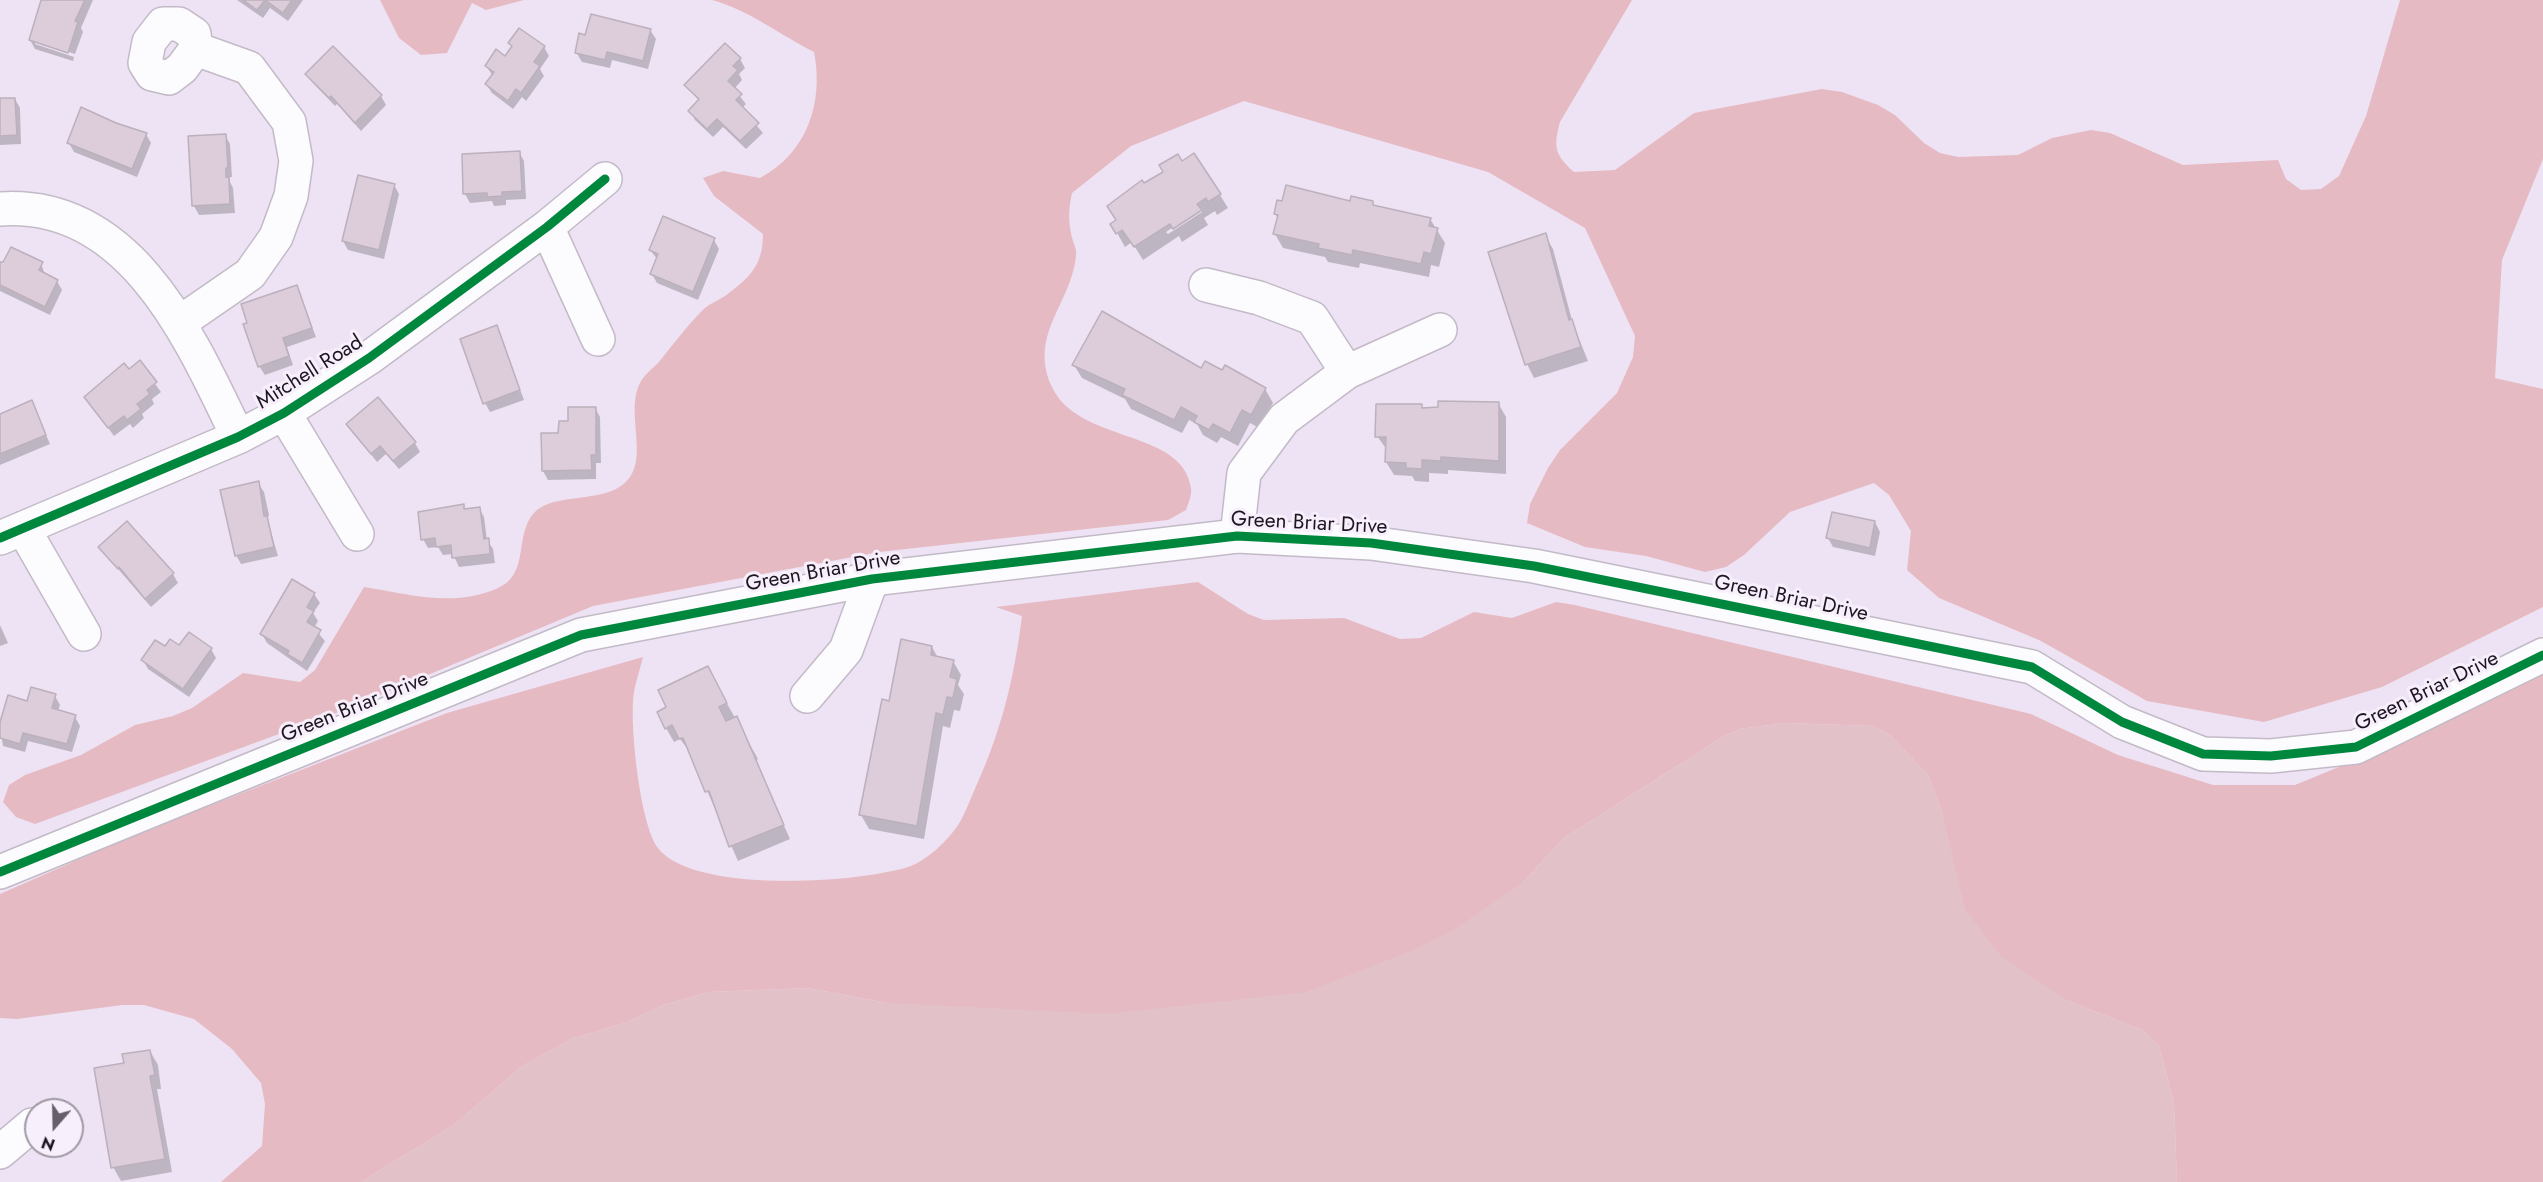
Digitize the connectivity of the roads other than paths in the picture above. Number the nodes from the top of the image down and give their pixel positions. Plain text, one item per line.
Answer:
1 (196, 49) dead end
2 (605, 179) dead end
3 (0, 209) edge
4 (547, 227) junction
5 (1206, 285) dead end
6 (179, 323) junction
7 (1440, 330) dead end
8 (598, 339) dead end
9 (1347, 372) junction
10 (284, 413) junction
11 (238, 437) junction
12 (11, 533) edge
13 (357, 534) dead end
14 (1237, 536) junction
15 (872, 579) junction
16 (84, 634) dead end
17 (2543, 655) edge
18 (807, 696) dead end
19 (0, 873) edge
20 (24, 1132) edge
21 (0, 1152) edge

1 - 6 street
2 - 4 street, Mitchell Road
3 - 6 street, Mitchell Road
4 - 8 street
4 - 10 street, Mitchell Road
5 - 9 street
6 - 11 street, Mitchell Road
7 - 9 street
9 - 14 street
10 - 11 street, Mitchell Road
10 - 13 street, Mitchell Road
11 - 12 street, Mitchell Road
12 - 16 street, Mitchell Road
14 - 15 street, Green Briar Drive
14 - 17 street, Green Briar Drive
15 - 18 street
15 - 19 street, Green Briar Drive
20 - 21 street

